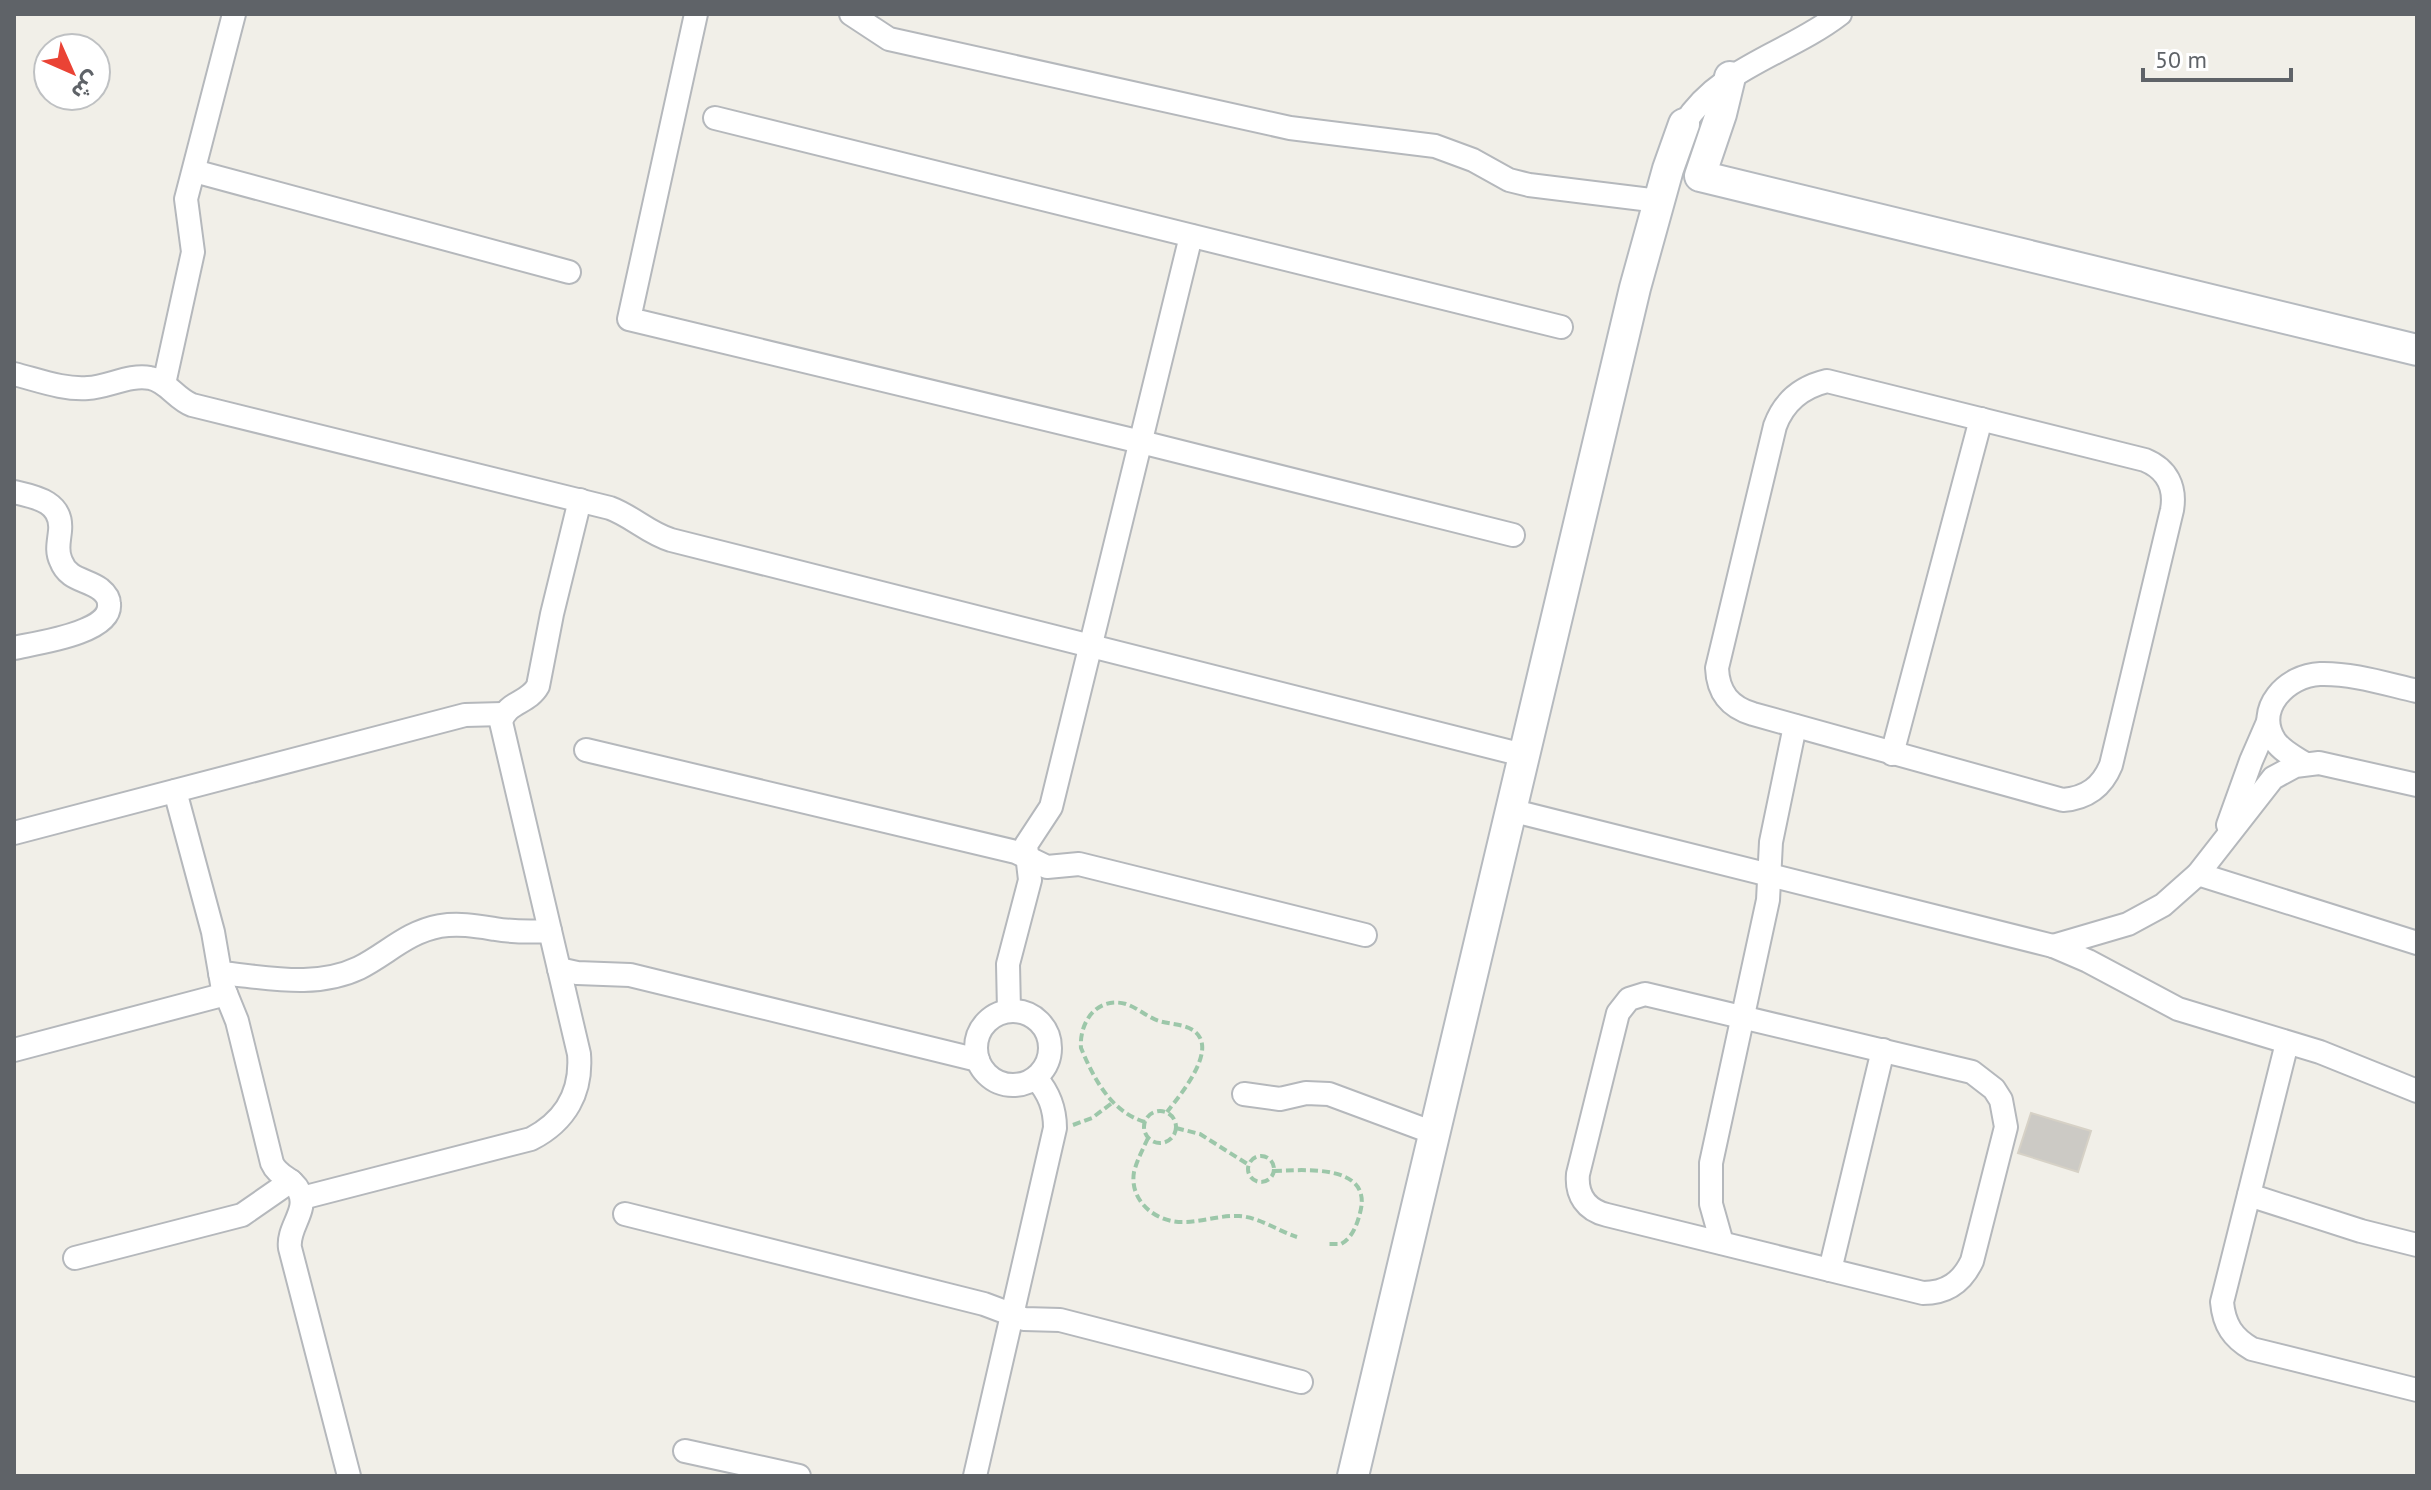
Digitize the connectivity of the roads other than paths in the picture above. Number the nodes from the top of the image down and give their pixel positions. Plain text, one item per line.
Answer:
1 (234, 14) edge
2 (696, 14) edge
3 (851, 14) edge
4 (1840, 14) edge
5 (1730, 77) junction
6 (715, 118) dead end
7 (1681, 131) junction
8 (1710, 147) junction
9 (194, 171) junction
10 (1659, 201) junction
11 (1191, 236) junction
12 (569, 272) dead end
13 (1561, 327) dead end
14 (2417, 350) edge
15 (14, 374) edge
16 (164, 384) junction
17 (1981, 419) junction
18 (1141, 442) junction
19 (14, 492) edge
20 (580, 500) junction
21 (1513, 535) dead end
22 (1092, 646) junction
23 (14, 648) edge
24 (2417, 691) edge
25 (503, 714) junction
26 (2268, 722) junction
27 (1795, 726) junction
28 (586, 750) dead end
29 (1892, 754) junction
30 (1523, 755) junction
31 (2304, 763) junction
32 (2417, 785) edge
33 (175, 791) junction
34 (1510, 810) junction
35 (14, 833) edge
36 (2223, 841) junction
37 (1027, 856) junction
38 (2198, 874) junction
39 (1770, 875) junction
40 (550, 931) junction
41 (1365, 935) dead end
42 (2417, 943) edge
43 (2053, 946) junction
44 (559, 969) junction
45 (223, 984) junction
46 (1009, 1011) junction
47 (1743, 1017) junction
48 (2287, 1043) junction
49 (14, 1050) edge
50 (1883, 1050) junction
51 (978, 1060) junction
52 (1036, 1078) junction
53 (2417, 1091) edge
54 (1244, 1094) dead end
55 (1434, 1133) junction
56 (296, 1190) junction
57 (2249, 1195) junction
58 (625, 1214) dead end
59 (1722, 1243) junction
60 (2417, 1245) edge
61 (75, 1258) dead end
62 (1830, 1270) junction
63 (1014, 1316) junction
64 (1301, 1382) dead end
65 (2417, 1390) edge
66 (685, 1451) dead end
67 (349, 1476) edge
68 (799, 1476) edge
69 (975, 1476) edge
70 (1353, 1476) edge

1 - 9 street
2 - 18 street
3 - 10 street
4 - 5 street
5 - 7 street
5 - 8 street
6 - 11 street
7 - 8 street
7 - 10 street
8 - 14 street
9 - 12 street
9 - 16 street
10 - 30 street
11 - 13 street
11 - 18 street
15 - 16 street
16 - 20 street
17 - 27 street
17 - 29 street
17 - 29 street
18 - 21 street
18 - 22 street
19 - 23 street
20 - 22 street
20 - 25 street
22 - 30 street
22 - 37 street
24 - 26 street
25 - 33 street
25 - 40 street
26 - 31 street
26 - 36 street
27 - 29 street
27 - 39 street
28 - 37 street
30 - 34 street
31 - 32 street
31 - 36 street
33 - 35 street
33 - 45 street
34 - 39 street
34 - 55 street
36 - 38 street
37 - 41 street
37 - 46 street
38 - 42 street
38 - 43 street
39 - 43 street
39 - 47 street
40 - 44 street
40 - 45 street
43 - 48 street
44 - 51 street
44 - 56 street
45 - 49 street
45 - 56 street
46 - 51 street
46 - 52 street
47 - 50 street
47 - 59 street
47 - 59 street
48 - 53 street
48 - 57 street
50 - 62 street
50 - 62 street
51 - 52 street
52 - 63 street
54 - 55 street
55 - 70 street
56 - 61 street
56 - 67 street
57 - 60 street
57 - 65 street
58 - 63 street
59 - 62 street
63 - 64 street
63 - 69 street
66 - 68 street

